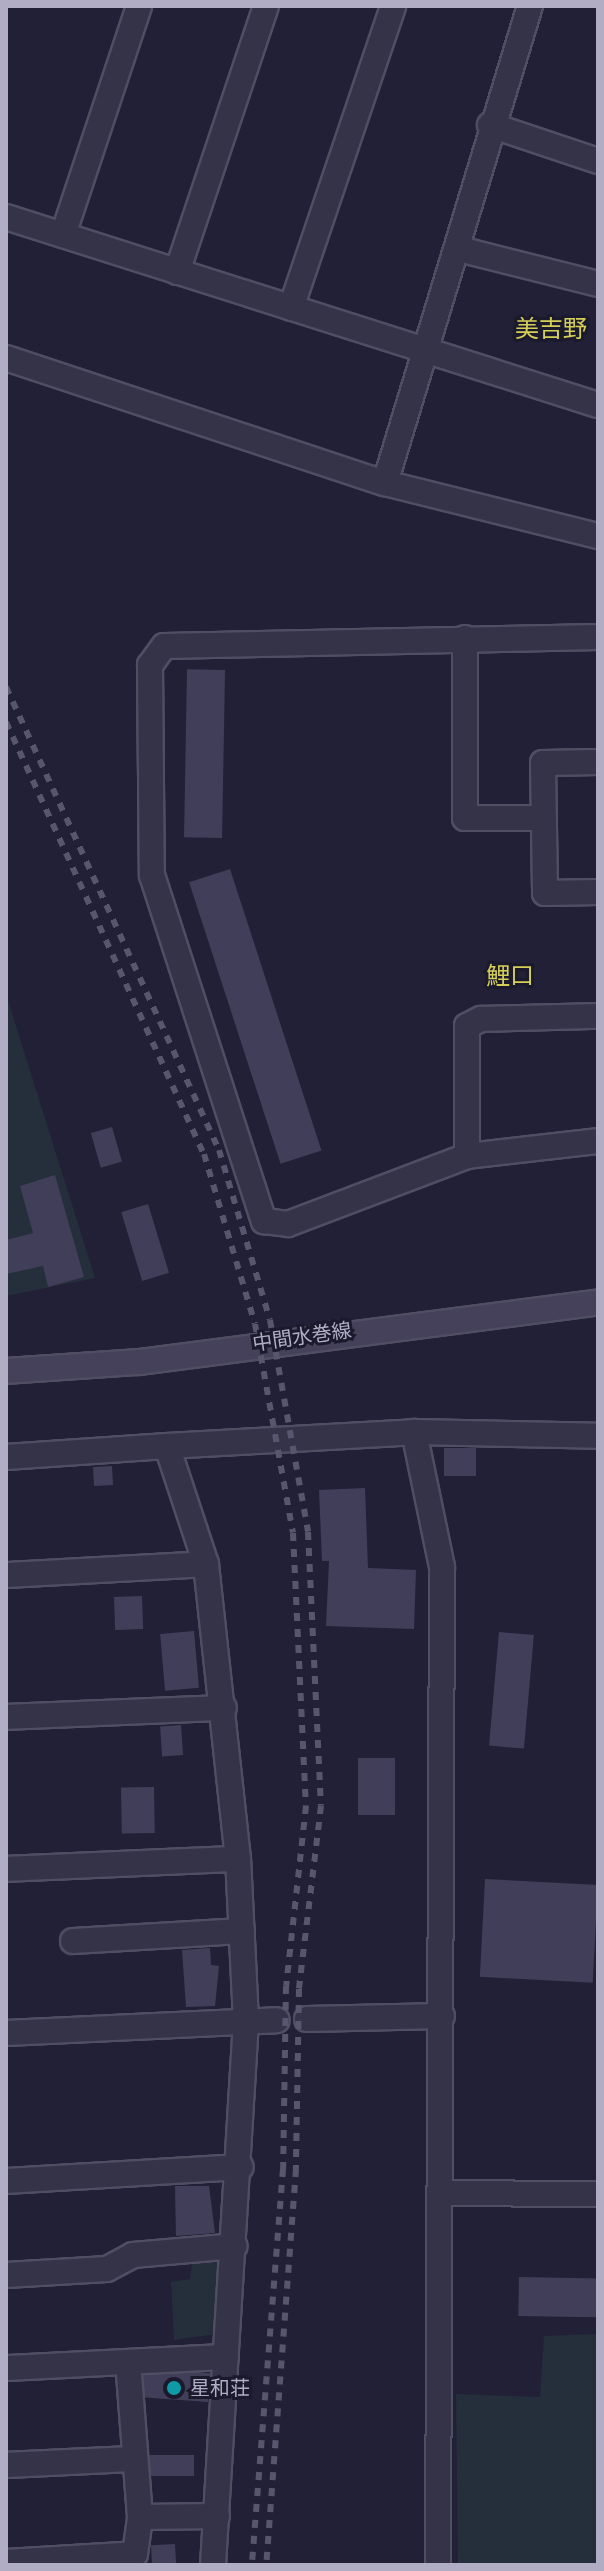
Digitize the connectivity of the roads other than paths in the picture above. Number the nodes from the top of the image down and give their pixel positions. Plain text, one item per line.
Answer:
1 (139, 6) edge
2 (266, 6) edge
3 (393, 6) edge
4 (530, 6) edge
5 (490, 125) junction
6 (598, 161) edge
7 (6, 217) edge
8 (63, 235) junction
9 (459, 249) junction
10 (177, 272) junction
11 (598, 284) edge
12 (291, 308) junction
13 (425, 351) junction
14 (6, 358) edge
15 (598, 405) edge
16 (385, 483) junction
17 (598, 536) edge
18 (598, 637) edge
19 (465, 638) junction
20 (598, 762) edge
21 (544, 818) junction
22 (598, 892) edge
23 (598, 1016) edge
24 (598, 1141) edge
25 (467, 1156) junction
26 (598, 1302) edge
27 (6, 1371) edge
28 (414, 1432) junction
29 (598, 1436) edge
30 (167, 1446) junction
31 (6, 1457) edge
32 (206, 1564) junction
33 (6, 1575) edge
34 (224, 1708) junction
35 (6, 1717) edge
36 (238, 1859) junction
37 (6, 1869) edge
38 (242, 1931) junction
39 (73, 1941) dead end
40 (442, 2016) junction
41 (307, 2019) dead end
42 (277, 2020) dead end
43 (246, 2021) junction
44 (6, 2033) edge
45 (241, 2167) junction
46 (6, 2181) edge
47 (440, 2193) junction
48 (598, 2194) edge
49 (235, 2246) junction
50 (6, 2275) edge
51 (226, 2357) junction
52 (128, 2362) junction
53 (6, 2368) edge
54 (135, 2459) junction
55 (6, 2465) edge
56 (217, 2516) junction
57 (140, 2517) junction
58 (6, 2562) edge
59 (213, 2565) edge
60 (438, 2565) edge

1 - 8 street
2 - 10 street
3 - 12 street
4 - 5 street
5 - 6 street
5 - 9 street
7 - 8 street
8 - 10 street
9 - 11 street
9 - 13 street
10 - 12 street
12 - 13 street
13 - 15 street
13 - 16 street
14 - 16 street
16 - 17 street
18 - 19 street
19 - 21 street
19 - 25 street
20 - 21 street
21 - 22 street
23 - 25 street
24 - 25 street
26 - 27 main road, 中間水巻線
28 - 29 street
28 - 30 street
28 - 40 street
30 - 31 street
30 - 32 street
32 - 33 street
32 - 34 street
34 - 35 street
34 - 36 street
36 - 37 street
36 - 38 street
38 - 39 street
38 - 43 street
40 - 41 street
40 - 47 street
42 - 43 street
43 - 44 street
43 - 45 street
45 - 46 street
45 - 49 street
47 - 48 street
47 - 60 street
49 - 50 street
49 - 51 street
51 - 52 street
51 - 56 street
52 - 53 street
52 - 54 street
54 - 55 street
54 - 57 street
56 - 57 street
56 - 59 street
57 - 58 street

